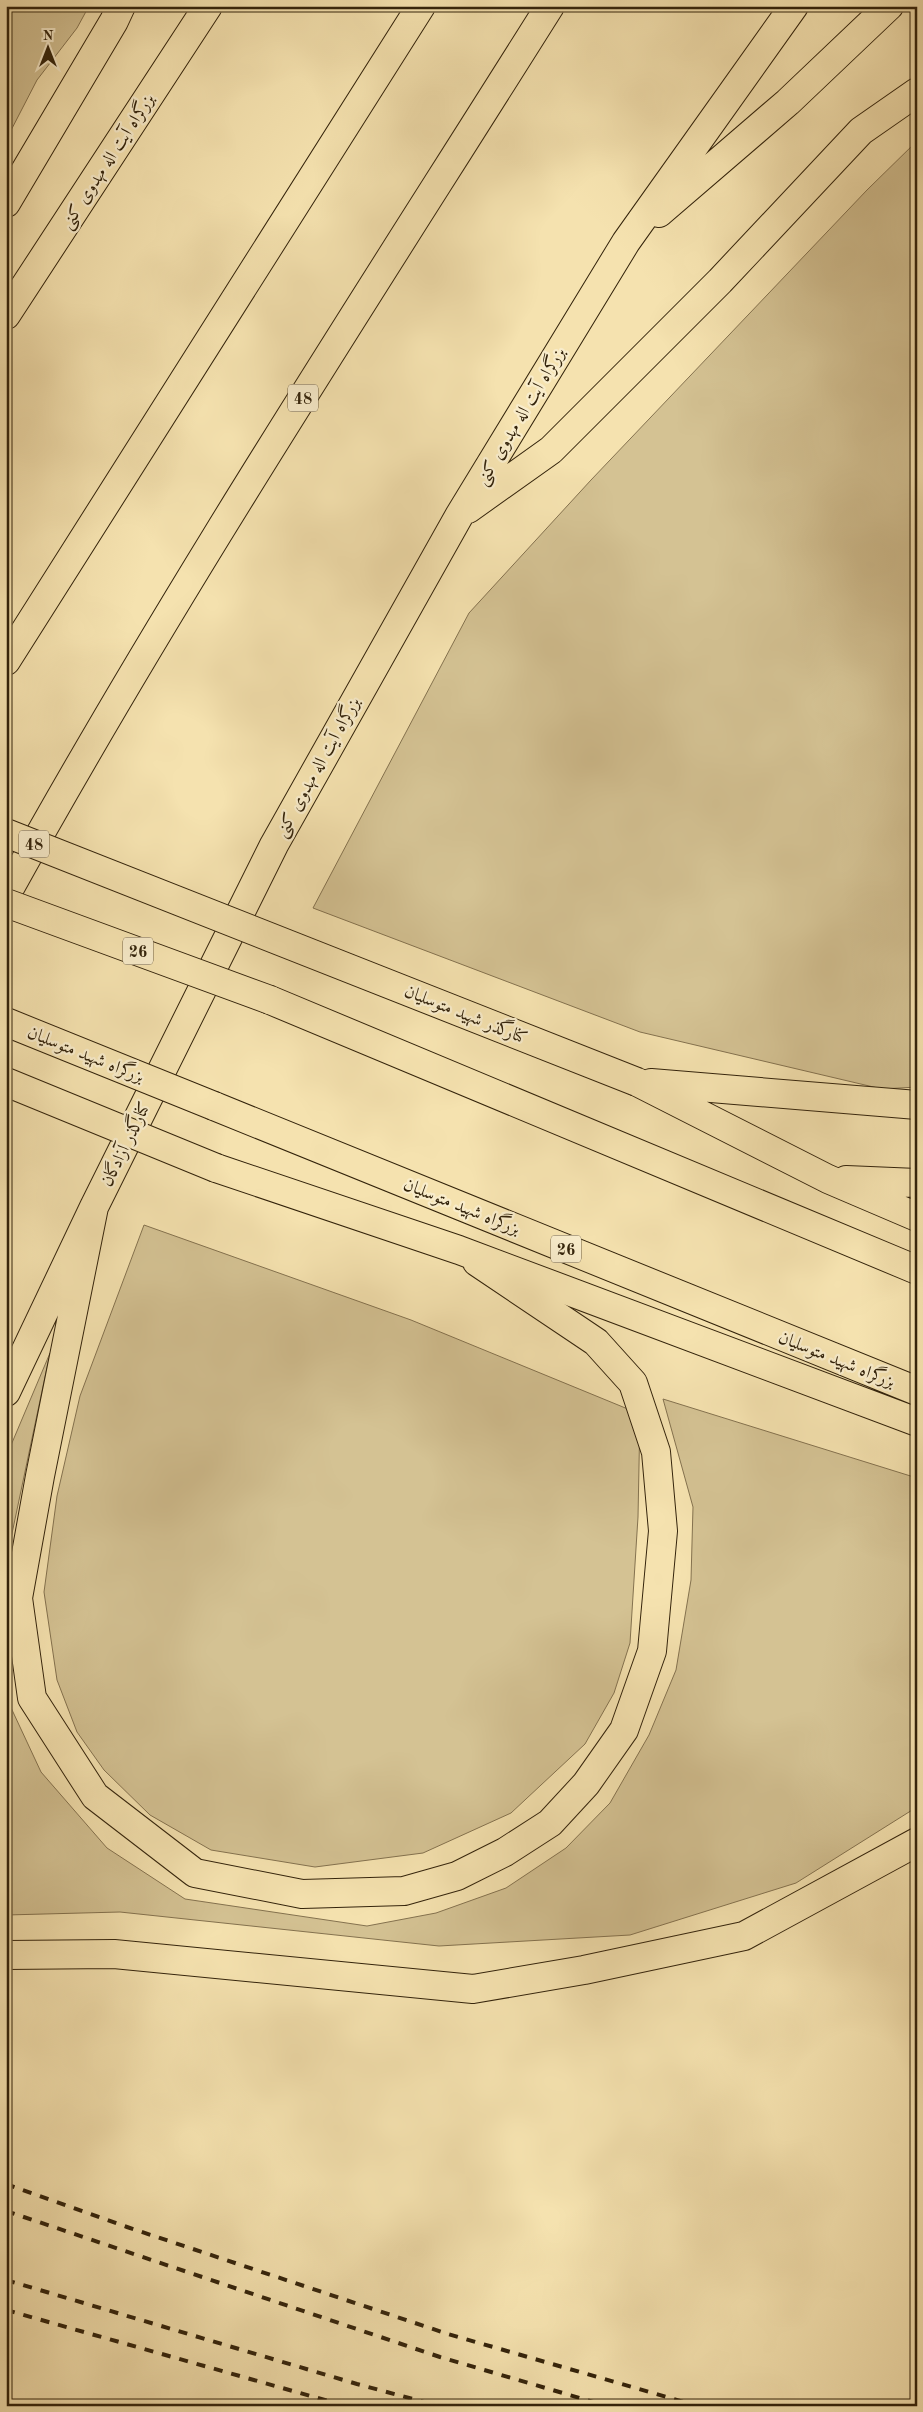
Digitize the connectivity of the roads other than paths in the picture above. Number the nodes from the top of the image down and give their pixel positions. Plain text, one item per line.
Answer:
1 (120, 6) edge
2 (208, 6) edge
3 (421, 6) edge
4 (550, 6) edge
5 (794, 6) edge
6 (889, 6) edge
7 (917, 92) edge
8 (6, 203) edge
9 (626, 242) junction
10 (6, 315) edge
11 (459, 516) junction
12 (6, 661) edge
13 (6, 833) edge
14 (274, 844) joint
15 (6, 895) edge
16 (6, 903) edge
17 (6, 1022) edge
18 (6, 1082) edge
19 (637, 1082) junction
20 (917, 1105) edge
21 (828, 1179) junction
22 (917, 1183) edge
23 (94, 1207) junction
24 (917, 1217) edge
25 (459, 1250) junction
26 (917, 1270) edge
27 (917, 1391) edge
28 (6, 1392) edge
29 (917, 1422) edge
30 (917, 1842) edge
31 (6, 1955) edge

1 - 8 main road
2 - 10 main road, بزرگراه آیت اله مهدوی کنی
3 - 12 main road
4 - 15 main road, 48
5 - 9 main road, بزرگراه آیت اله مهدوی کنی
6 - 9 main road
7 - 11 main road
9 - 11 main road, بزرگراه آیت اله مهدوی کنی
11 - 14 main road, بزرگراه آیت اله مهدوی کنی
13 - 19 main road, کنارگذر شهید متوسلیان, bridge
14 - 23 main road, کنارگذر آزادگان
16 - 26 main road, 26, bridge
17 - 27 main road, بزرگراه شهید متوسلیان / 26, bridge
18 - 25 main road, bridge
19 - 20 main road
19 - 21 main road, کنارگذر شهید متوسلیان
21 - 22 main road
21 - 24 main road, کنارگذر شهید متوسلیان
23 - 25 main road
23 - 28 main road, کنارگذر آزادگان
25 - 29 main road
30 - 31 main road

